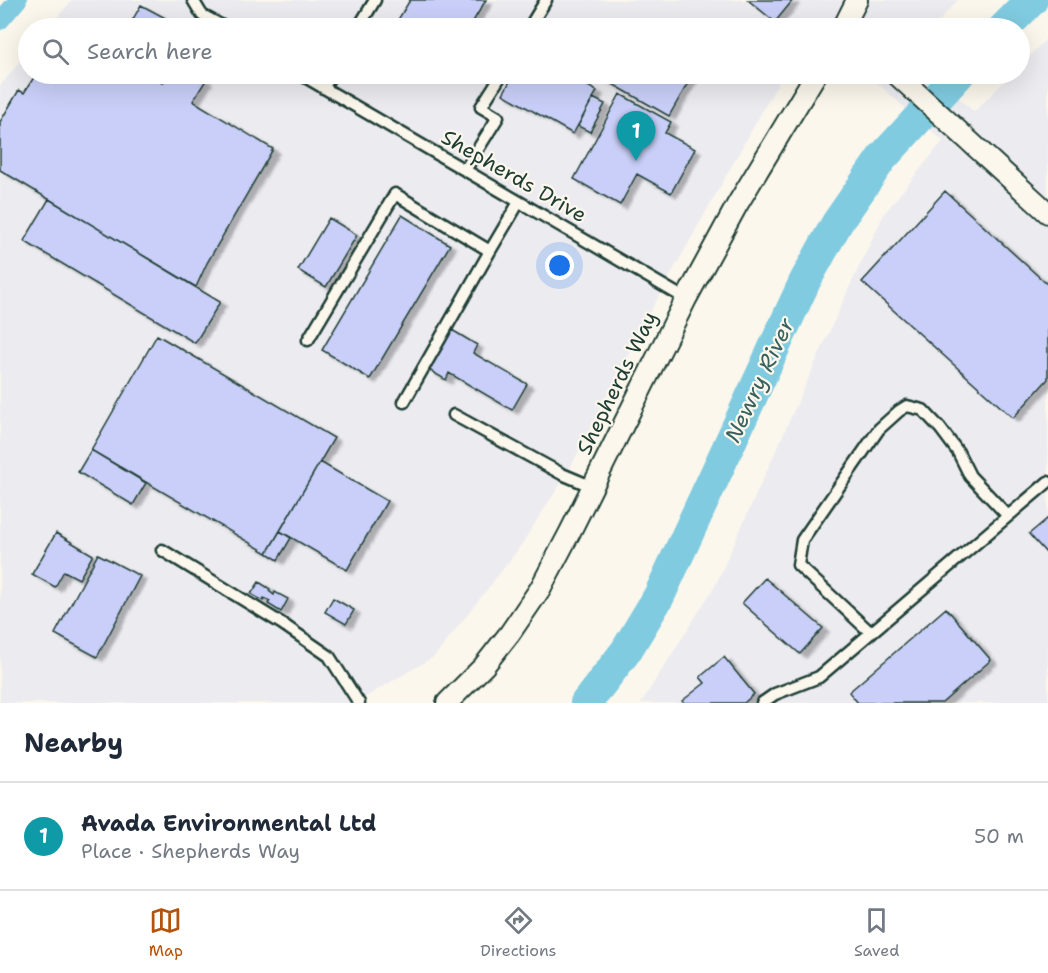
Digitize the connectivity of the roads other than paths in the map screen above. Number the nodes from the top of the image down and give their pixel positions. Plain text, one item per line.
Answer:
1 (192, 0) edge
2 (375, 0) edge
3 (546, 0) edge
4 (857, 0) edge
5 (208, 18) edge
6 (364, 18) edge
7 (535, 18) edge
8 (848, 18) edge
9 (316, 84) edge
10 (326, 84) edge
11 (496, 84) edge
12 (810, 84) edge
13 (908, 84) edge
14 (323, 88) junction
15 (465, 170) junction
16 (519, 202) junction
17 (1048, 213) edge
18 (490, 251) junction
19 (686, 298) junction
20 (308, 340) dead end
21 (404, 402) dead end
22 (454, 415) dead end
23 (1048, 482) edge
24 (593, 487) junction
25 (1008, 516) junction
26 (162, 550) dead end
27 (871, 633) junction
28 (359, 703) edge
29 (447, 703) edge
30 (762, 703) edge

1 - 5 lane
2 - 6 lane
3 - 7 lane
4 - 8 street
9 - 14 lane, Shepherds Drive
10 - 14 lane
11 - 15 lane
12 - 19 street, Shepherds Way
13 - 17 street
14 - 15 lane, Shepherds Drive
15 - 16 lane, Shepherds Drive
16 - 18 lane
16 - 19 lane, Shepherds Drive
18 - 20 lane
18 - 21 lane
19 - 24 street, Shepherds Way
22 - 24 lane
23 - 25 lane
24 - 29 street, Shepherds Way
25 - 27 lane
25 - 27 lane
26 - 28 lane
27 - 30 lane

